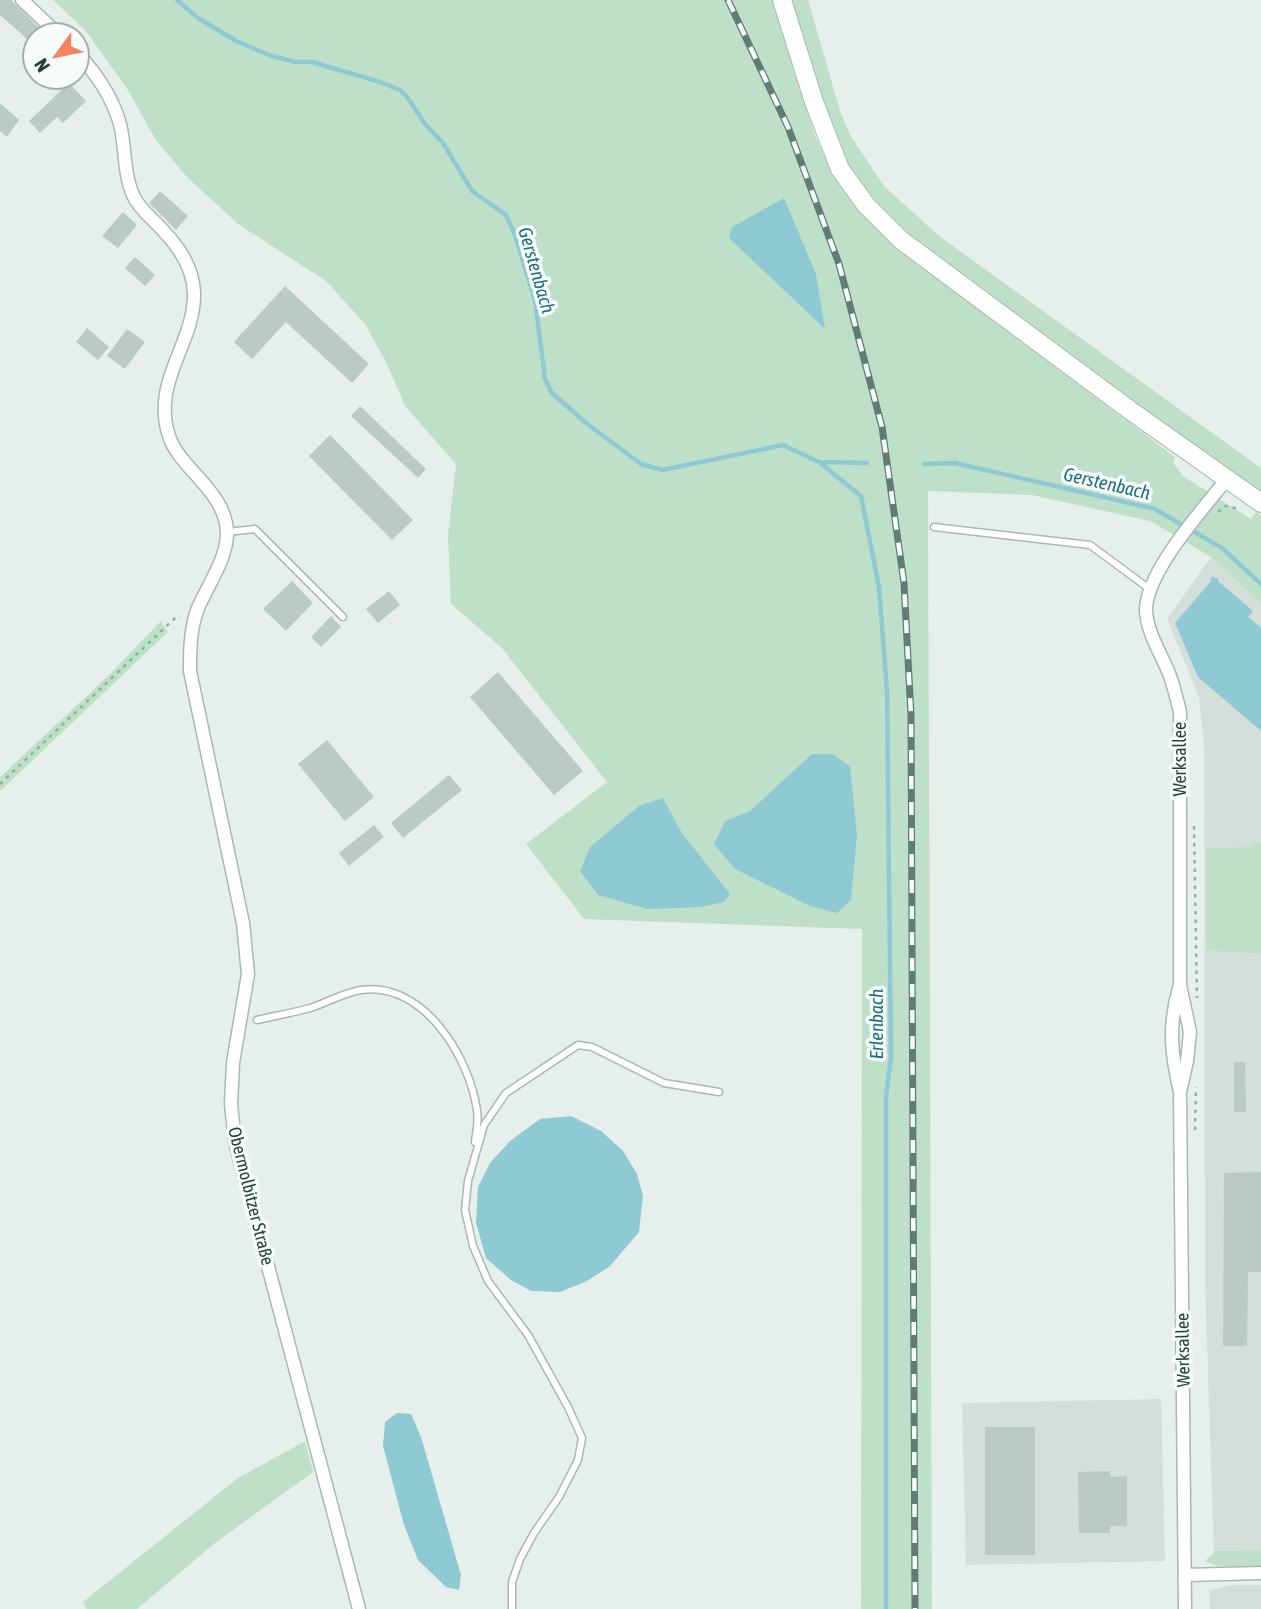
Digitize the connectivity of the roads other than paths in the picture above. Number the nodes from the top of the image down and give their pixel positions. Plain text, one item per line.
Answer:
1 (22, 0) edge
2 (782, 0) edge
3 (44, 21) edge
4 (91, 70) edge
5 (1226, 480) junction
6 (1259, 501) edge
7 (934, 527) dead end
8 (227, 532) junction
9 (1151, 590) junction
10 (343, 617) dead end
11 (1180, 985) junction
12 (257, 1020) dead end
13 (719, 1092) dead end
14 (1180, 1092) junction
15 (475, 1151) junction
16 (1261, 1573) edge
17 (1185, 1575) junction
18 (359, 1609) edge
19 (512, 1609) edge
20 (1185, 1609) edge

1 - 3 street
2 - 5 street
4 - 8 street
5 - 6 street
5 - 9 street, Werksallee
7 - 9 lane
8 - 10 lane
8 - 18 street, Obermolbitzer Straße
9 - 11 street, Werksallee
11 - 14 street, Werksallee
11 - 14 street, Werksallee
12 - 15 lane
13 - 15 lane
14 - 17 street, Werksallee
15 - 19 lane
16 - 17 street
17 - 20 street, Werksallee

